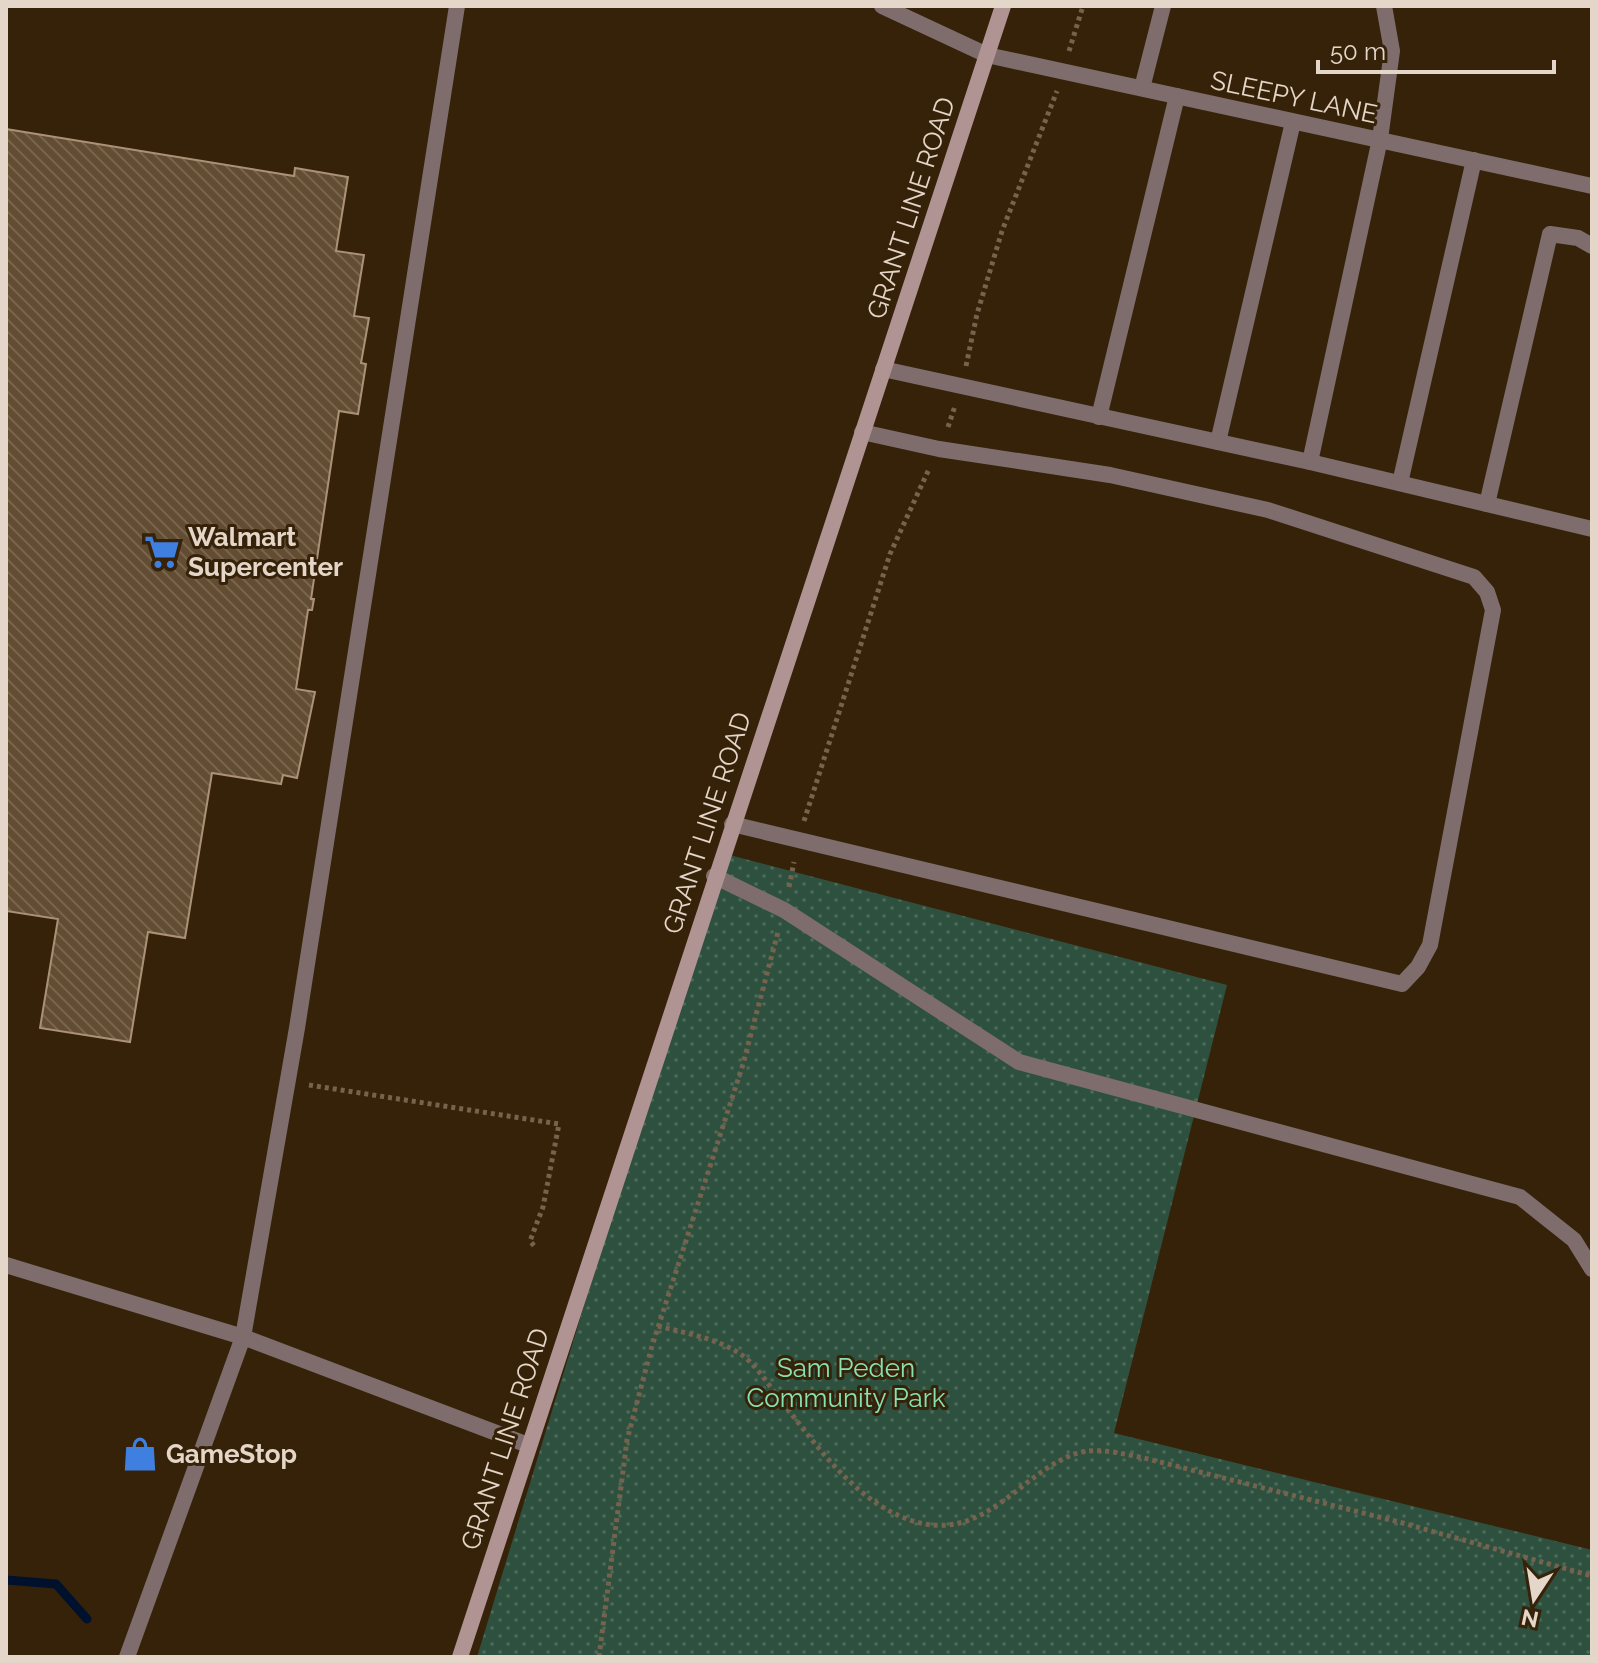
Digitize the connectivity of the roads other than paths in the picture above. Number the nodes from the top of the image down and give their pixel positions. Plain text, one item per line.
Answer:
1 (457, 6) edge
2 (882, 6) edge
3 (1003, 6) edge
4 (1163, 6) edge
5 (1384, 6) edge
6 (987, 55) junction
7 (1142, 88) junction
8 (1177, 96) junction
9 (1293, 122) junction
10 (1380, 139) junction
11 (1474, 160) junction
12 (1592, 186) edge
13 (1592, 246) edge
14 (883, 369) junction
15 (1099, 417) junction
16 (862, 432) junction
17 (1218, 442) junction
18 (1310, 462) junction
19 (1400, 483) junction
20 (1487, 504) junction
21 (1592, 529) edge
22 (732, 824) junction
23 (714, 876) junction
24 (6, 1265) edge
25 (1592, 1269) edge
26 (243, 1337) junction
27 (528, 1445) junction
28 (127, 1657) edge
29 (460, 1657) edge

1 - 26 street
2 - 6 street, SLEEPY LANE
3 - 6 main road, GRANT LINE ROAD
4 - 7 street
5 - 10 street
6 - 7 street, SLEEPY LANE
6 - 14 main road, GRANT LINE ROAD
7 - 8 street, SLEEPY LANE
8 - 9 street, SLEEPY LANE
8 - 15 street
9 - 10 street, SLEEPY LANE
9 - 17 street
10 - 11 street, SLEEPY LANE
10 - 18 street
11 - 12 street, SLEEPY LANE
11 - 19 street
13 - 20 street
14 - 15 street
14 - 16 main road, GRANT LINE ROAD
15 - 17 street
16 - 22 main road, GRANT LINE ROAD
16 - 22 street
17 - 18 street
18 - 19 street
19 - 20 street
20 - 21 street
22 - 23 main road, GRANT LINE ROAD
23 - 25 street
23 - 27 main road, GRANT LINE ROAD
24 - 26 street
26 - 27 street
26 - 28 street
27 - 29 main road, GRANT LINE ROAD

